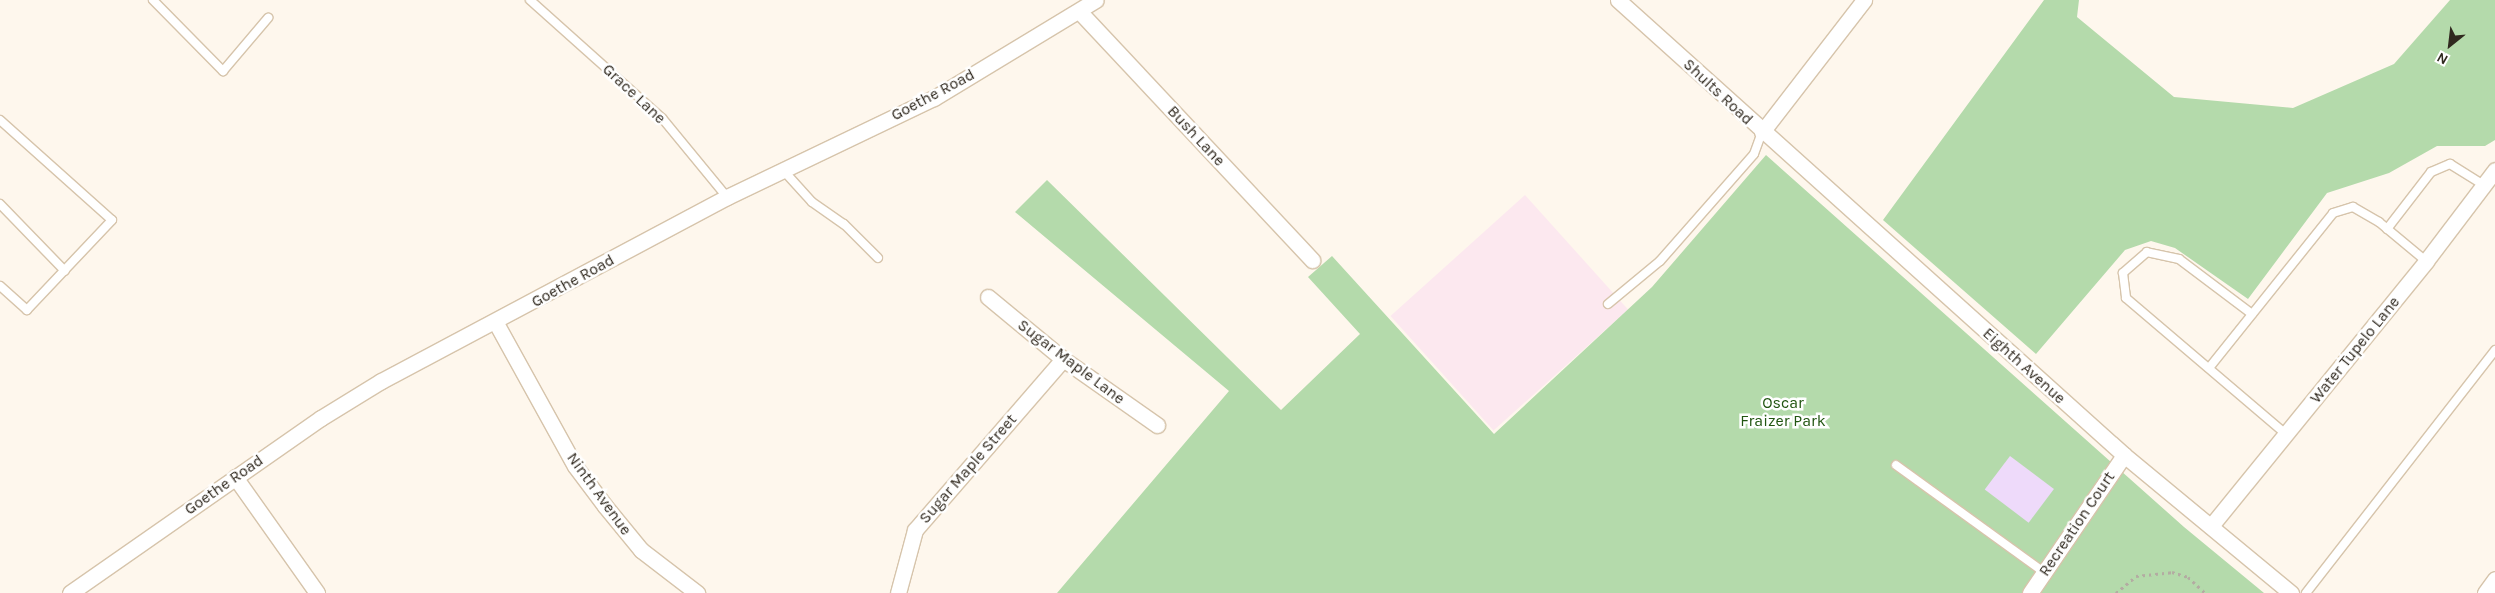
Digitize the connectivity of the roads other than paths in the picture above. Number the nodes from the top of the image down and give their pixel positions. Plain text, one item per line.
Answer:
1 (153, 0) edge
2 (530, 0) edge
3 (1096, 0) edge
4 (1618, 0) edge
5 (1864, 0) edge
6 (1080, 12) junction
7 (268, 18) dead end
8 (0, 120) edge
9 (1762, 132) junction
10 (783, 170) junction
11 (2495, 170) edge
12 (2483, 185) junction
13 (727, 197) junction
14 (0, 204) edge
15 (2387, 229) junction
16 (878, 258) dead end
17 (1312, 260) dead end
18 (2426, 261) junction
19 (66, 271) junction
20 (0, 286) edge
21 (988, 297) dead end
22 (1608, 304) dead end
23 (2252, 314) junction
24 (496, 323) junction
25 (2495, 350) edge
26 (1063, 359) junction
27 (2209, 368) junction
28 (1156, 425) dead end
29 (2287, 435) junction
30 (2124, 455) junction
31 (1896, 465) dead end
32 (235, 477) junction
33 (2211, 526) junction
34 (2044, 572) junction
35 (2495, 579) edge
36 (70, 593) edge
37 (317, 593) edge
38 (698, 593) edge
39 (898, 593) edge
40 (2030, 593) edge
41 (2291, 593) edge
42 (2306, 593) edge
43 (2485, 593) edge

1 - 7 lane
2 - 13 lane, Grace Lane
3 - 6 street, Goethe Road
4 - 9 street, Shults Road
5 - 9 street, Shults Road
6 - 10 street, Goethe Road
6 - 17 street, Bush Lane
8 - 19 lane
9 - 22 lane
9 - 30 street, Eighth Avenue
10 - 13 street, Goethe Road
10 - 16 lane
11 - 12 street, Water Tupelo Lane
12 - 15 lane
12 - 18 street, Water Tupelo Lane
13 - 24 street, Goethe Road
14 - 19 lane
15 - 18 lane
15 - 23 lane
18 - 29 street, Water Tupelo Lane
19 - 20 lane
21 - 26 street, Sugar Maple Lane
23 - 27 lane
23 - 27 lane
24 - 32 street, Goethe Road
24 - 38 street, Ninth Avenue
25 - 42 lane
26 - 28 street, Sugar Maple Lane
26 - 39 street, Sugar Maple Street
27 - 29 lane
29 - 33 street, Water Tupelo Lane
30 - 33 street, Eighth Avenue
30 - 34 street, Recreation Court
31 - 34 lane
32 - 36 street, Goethe Road
32 - 37 street
33 - 41 street, Eighth Avenue
34 - 40 street, Recreation Court
35 - 43 street

